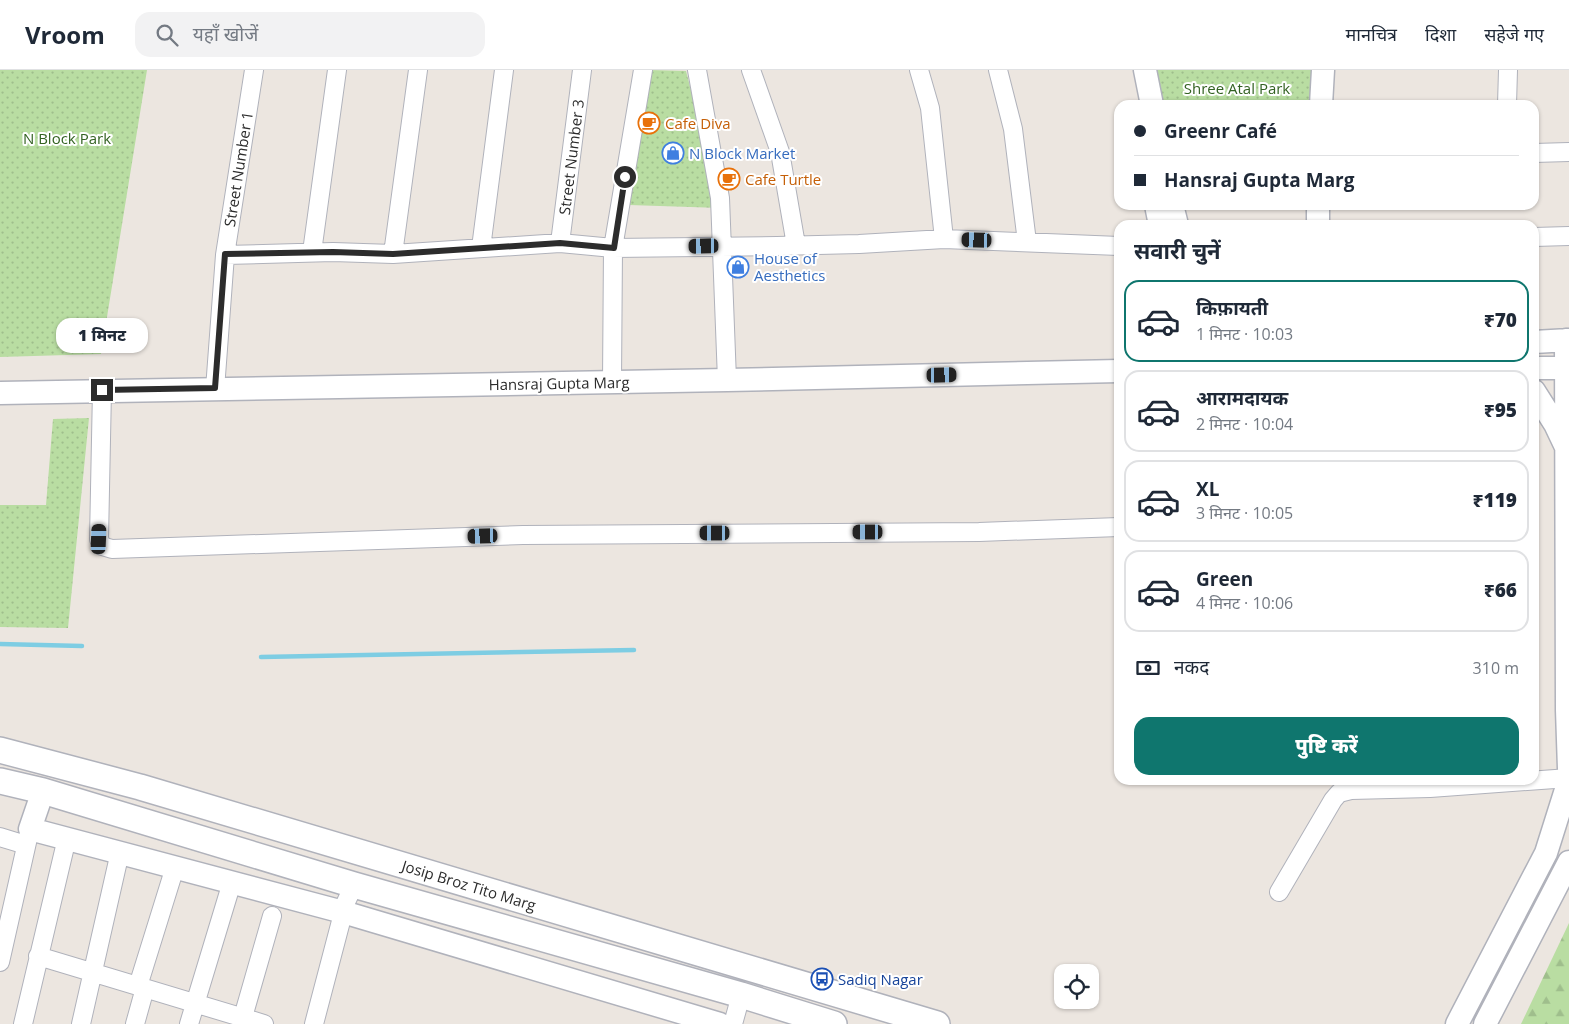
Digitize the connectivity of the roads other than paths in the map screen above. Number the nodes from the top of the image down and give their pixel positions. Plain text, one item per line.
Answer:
1 (254, 70) edge
2 (337, 70) edge
3 (418, 70) edge
4 (504, 70) edge
5 (582, 70) edge
6 (643, 70) edge
7 (696, 70) edge
8 (751, 70) edge
9 (920, 70) edge
10 (998, 70) edge
11 (1131, 70) edge
12 (1145, 70) edge
13 (1323, 70) edge
14 (1508, 70) edge
15 (1136, 100) edge
16 (1151, 100) edge
17 (1321, 100) edge
18 (1507, 100) edge
19 (1569, 152) edge
20 (1539, 153) edge
21 (1569, 236) edge
22 (1539, 237) edge
23 (944, 239) junction
24 (1027, 242) junction
25 (560, 243) junction
26 (796, 245) junction
27 (723, 246) junction
28 (1114, 246) edge
29 (481, 248) junction
30 (614, 248) junction
31 (312, 252) junction
32 (225, 254) junction
33 (393, 254) junction
34 (1568, 340) edge
35 (1539, 342) edge
36 (1539, 368) edge
37 (1568, 368) edge
38 (1114, 371) edge
39 (727, 380) junction
40 (612, 382) junction
41 (215, 388) junction
42 (102, 390) junction
43 (0, 393) edge
44 (1539, 399) edge
45 (1566, 448) junction
46 (1114, 527) edge
47 (1568, 710) edge
48 (2, 750) edge
49 (1569, 769) edge
50 (1569, 779) edge
51 (0, 781) edge
52 (1539, 781) edge
53 (1476, 785) edge
54 (43, 791) junction
55 (1562, 828) edge
56 (0, 837) edge
57 (28, 837) junction
58 (68, 838) junction
59 (120, 852) junction
60 (1569, 862) edge
61 (175, 867) junction
62 (232, 882) junction
63 (354, 885) junction
64 (1279, 892) dead end
65 (343, 912) junction
66 (272, 916) dead end
67 (38, 956) junction
68 (0, 962) edge
69 (92, 972) junction
70 (141, 987) junction
71 (741, 995) junction
72 (195, 1003) junction
73 (242, 1021) edge
74 (23, 1024) edge
75 (80, 1024) edge
76 (135, 1024) edge
77 (189, 1024) edge
78 (264, 1024) edge
79 (314, 1024) edge
80 (720, 1024) edge
81 (733, 1024) edge
82 (834, 1024) edge
83 (937, 1024) edge
84 (1457, 1024) edge
85 (1485, 1024) edge

1 - 32 street, Street Number 1
2 - 31 street
3 - 33 street
4 - 29 street
5 - 25 street, Street Number 3
6 - 30 street
7 - 27 street
8 - 26 street
9 - 23 street
10 - 24 street
11 - 15 street
12 - 16 street
13 - 17 street
14 - 18 street
19 - 20 street
21 - 22 street
23 - 24 street
23 - 26 street
24 - 28 street
25 - 29 street
25 - 30 street
26 - 27 street
27 - 30 street
27 - 39 street
29 - 33 street
30 - 40 street
31 - 32 street
31 - 33 street
32 - 41 street, Street Number 1
34 - 35 street
34 - 37 street
36 - 37 street
37 - 45 street
38 - 39 street, Hansraj Gupta Marg
39 - 40 street, Hansraj Gupta Marg
40 - 41 street, Hansraj Gupta Marg
41 - 42 street, Hansraj Gupta Marg
42 - 43 street, Hansraj Gupta Marg
42 - 46 street
44 - 45 street
45 - 47 street
47 - 49 street
48 - 83 main road, Josip Broz Tito Marg
50 - 52 street
50 - 55 street
51 - 54 main road, Josip Broz Tito Marg
53 - 64 street
54 - 57 street
54 - 63 main road, Josip Broz Tito Marg
55 - 84 street
56 - 57 street
57 - 58 street
57 - 68 street
58 - 59 street
58 - 67 street
59 - 61 street
59 - 69 street
60 - 85 street
61 - 62 street
61 - 70 street
62 - 65 street
62 - 72 street
63 - 65 street
63 - 71 main road, Josip Broz Tito Marg
65 - 79 street
65 - 80 street
66 - 73 street
67 - 69 street
67 - 74 street
69 - 70 street
69 - 75 street
70 - 72 street
70 - 76 street
71 - 81 street
71 - 82 main road, Josip Broz Tito Marg
72 - 73 street
72 - 77 street
73 - 78 street

